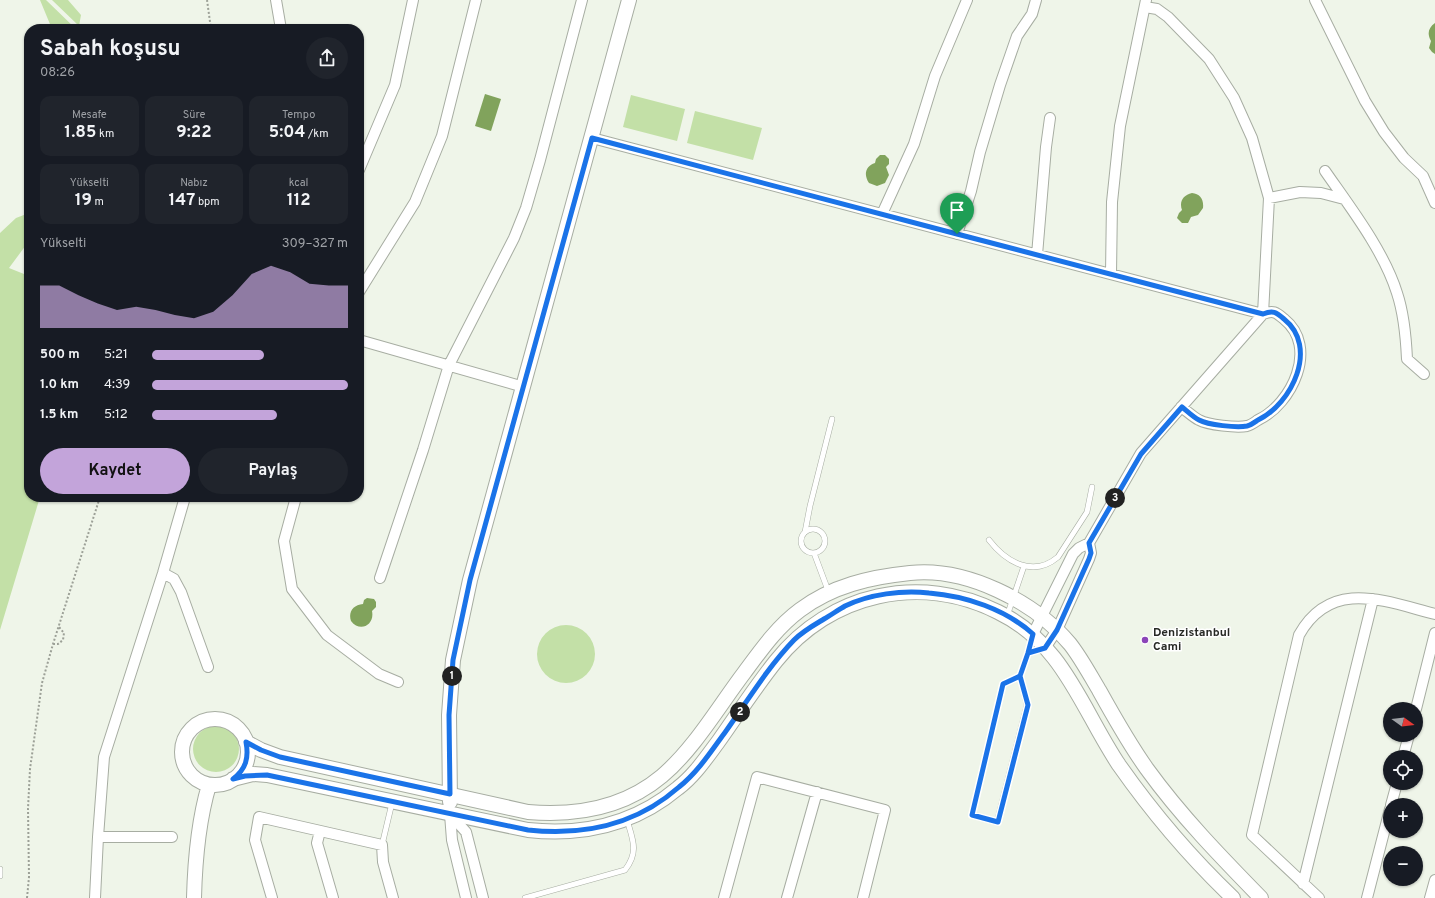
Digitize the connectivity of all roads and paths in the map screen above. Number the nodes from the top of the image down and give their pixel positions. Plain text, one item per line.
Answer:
1 (207, 0) edge
2 (276, 0) edge
3 (413, 0) edge
4 (476, 0) edge
5 (582, 0) edge
6 (629, 0) edge
7 (967, 0) edge
8 (1036, 0) edge
9 (1315, 0) edge
10 (1146, 4) edge
11 (210, 24) edge
12 (280, 24) edge
13 (1050, 118) dead end
14 (592, 138) junction
15 (364, 159) edge
16 (1325, 171) dead end
17 (1270, 198) junction
18 (1344, 199) junction
19 (1435, 203) edge
20 (882, 214) junction
21 (957, 234) junction
22 (1037, 255) junction
23 (1111, 274) junction
24 (364, 284) edge
25 (1263, 314) junction
26 (364, 341) edge
27 (449, 366) junction
28 (1424, 374) dead end
29 (524, 387) junction
30 (1182, 407) junction
31 (832, 419) dead end
32 (1092, 487) dead end
33 (98, 502) edge
34 (184, 502) edge
35 (295, 502) edge
36 (805, 532) junction
37 (989, 540) dead end
38 (1089, 543) junction
39 (814, 552) junction
40 (1024, 566) junction
41 (163, 573) junction
42 (380, 578) dead end
43 (829, 593) junction
44 (1013, 598) junction
45 (1373, 599) junction
46 (1435, 614) edge
47 (1007, 616) junction
48 (1041, 618) junction
49 (59, 627) junction
50 (1057, 630) junction
51 (1435, 633) edge
52 (1033, 634) junction
53 (53, 644) junction
54 (1045, 648) junction
55 (1028, 653) junction
56 (208, 667) dead end
57 (1020, 676) junction
58 (398, 682) dead end
59 (1418, 702) edge
60 (246, 742) junction
61 (233, 779) junction
62 (209, 785) junction
63 (817, 792) junction
64 (450, 794) junction
65 (392, 802) junction
66 (450, 814) junction
67 (627, 819) junction
68 (320, 831) junction
69 (1383, 836) edge
70 (98, 837) junction
71 (172, 837) dead end
72 (382, 845) junction
73 (0, 868) edge
74 (0, 876) edge
75 (1435, 880) edge
76 (1303, 884) junction
77 (26, 898) edge
78 (95, 898) edge
79 (194, 898) edge
80 (272, 898) edge
81 (333, 898) edge
82 (393, 898) edge
83 (466, 898) edge
84 (483, 898) edge
85 (525, 898) edge
86 (724, 898) edge
87 (787, 898) edge
88 (863, 898) edge
89 (1233, 898) edge
90 (1261, 898) edge
91 (1319, 898) edge
92 (1367, 898) edge
93 (1430, 898) edge

1 - 11 path
2 - 12 street
3 - 15 street
4 - 24 street
5 - 27 street
6 - 14 street
7 - 20 street
8 - 21 street
9 - 19 street
10 - 17 street
10 - 23 street
13 - 22 street
14 - 20 street
14 - 29 street
16 - 18 street
17 - 18 street
17 - 25 street
18 - 28 street
20 - 21 street
21 - 22 street
22 - 23 street
23 - 25 street
25 - 30 street
25 - 30 street
26 - 27 street
27 - 29 street
27 - 42 street
29 - 64 street
30 - 38 street
31 - 36 lane
32 - 40 lane
33 - 49 path
34 - 41 street
35 - 58 street
36 - 39 lane
36 - 39 lane
37 - 40 lane
38 - 48 street
38 - 50 street
39 - 43 lane
40 - 44 lane
41 - 56 street
41 - 70 street
43 - 44 street
43 - 64 street
44 - 47 lane
44 - 48 street
45 - 46 street
45 - 76 street
45 - 76 street
47 - 52 street
47 - 67 street
48 - 50 street
48 - 52 street
49 - 53 path
49 - 53 path
50 - 54 street
50 - 90 street
51 - 59 street
52 - 54 street
52 - 55 lane
53 - 77 path
54 - 55 lane
54 - 89 street
55 - 57 lane
57 - 57 lane
60 - 61 street
60 - 62 street
60 - 64 street
61 - 62 street
61 - 65 street
62 - 79 street
63 - 86 street
63 - 87 street
63 - 88 street
64 - 66 street
65 - 66 street
65 - 72 lane
66 - 67 street
66 - 83 street
66 - 84 street
67 - 85 lane
68 - 72 street
68 - 80 street
68 - 81 street
69 - 92 street
70 - 71 street
70 - 78 street
72 - 82 street
73 - 74 lane
75 - 93 street
76 - 91 street

